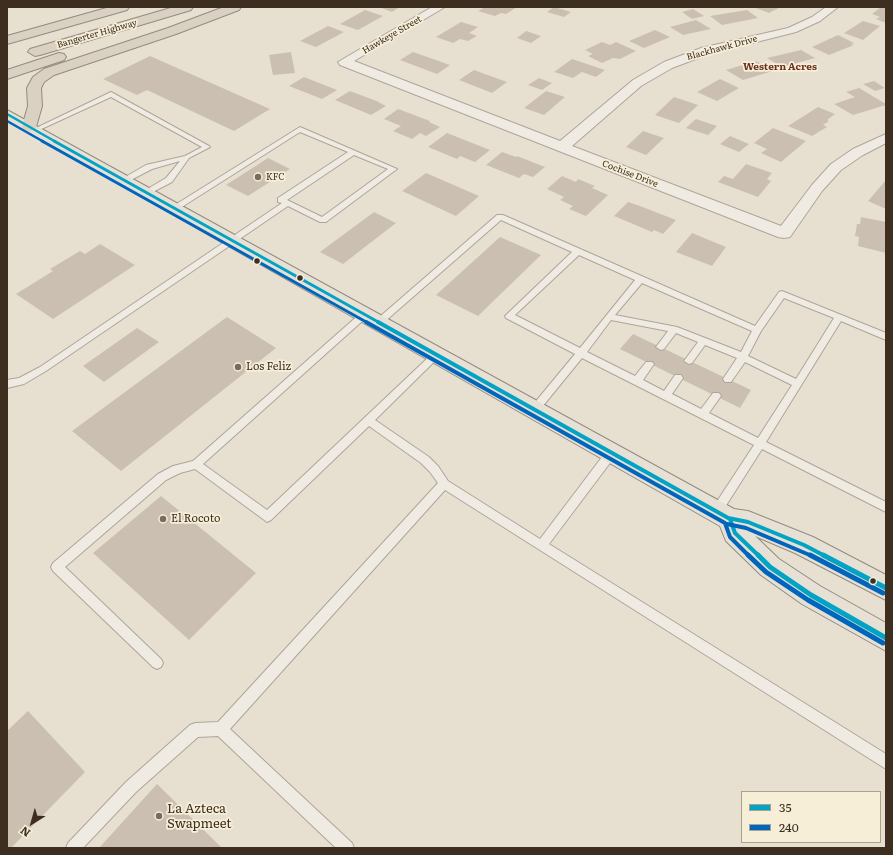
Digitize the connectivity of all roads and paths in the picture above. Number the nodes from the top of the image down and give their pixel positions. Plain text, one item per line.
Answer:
1 (123, 7) edge
2 (187, 7) edge
3 (191, 7) edge
4 (235, 7) edge
5 (440, 7) edge
6 (833, 7) edge
7 (7, 40) edge
8 (22, 56) dead end
9 (344, 62) joint
10 (7, 75) edge
11 (7, 114) edge
12 (32, 128) junction
13 (886, 138) edge
14 (562, 147) junction
15 (353, 152) junction
16 (187, 158) junction
17 (124, 180) junction
18 (147, 193) junction
19 (288, 203) junction
20 (174, 208) junction
21 (232, 240) junction
22 (578, 251) junction
23 (640, 279) junction
24 (609, 317) junction
25 (839, 317) junction
26 (372, 318) junction
27 (674, 329) junction
28 (758, 330) junction
29 (886, 337) edge
30 (704, 340) junction
31 (661, 347) dead end
32 (581, 353) junction
33 (436, 354) junction
34 (743, 357) junction
35 (689, 361) dead end
36 (649, 364) dead end
37 (678, 378) dead end
38 (728, 379) dead end
39 (637, 381) junction
40 (7, 384) edge
41 (798, 384) junction
42 (666, 395) junction
43 (716, 396) dead end
44 (534, 409) junction
45 (703, 414) junction
46 (368, 420) junction
47 (759, 442) junction
48 (612, 452) junction
49 (196, 464) junction
50 (444, 484) junction
51 (886, 508) edge
52 (723, 515) junction
53 (542, 546) junction
54 (886, 588) edge
55 (886, 638) edge
56 (157, 663) dead end
57 (221, 729) junction
58 (886, 762) edge
59 (73, 848) edge
60 (347, 848) edge

1 - 7 highway, Bangerter Highway
2 - 8 highway, Bangerter Highway
3 - 10 highway
4 - 12 highway
5 - 9 street, Hawkeye Street
6 - 14 street, Blackhawk Drive
9 - 14 street, Cochise Drive
11 - 12 main road
12 - 16 lane
12 - 17 main road
13 - 14 street, Cochise Drive
15 - 19 lane
15 - 19 lane
15 - 20 lane
16 - 17 lane
16 - 18 lane
17 - 18 main road
18 - 20 main road
19 - 21 lane
20 - 21 main road
21 - 26 main road
21 - 40 lane
22 - 23 lane
22 - 26 lane
22 - 32 lane
23 - 24 lane
23 - 28 lane
24 - 27 lane
24 - 32 lane
25 - 28 lane
25 - 29 lane
25 - 41 lane
26 - 33 main road
26 - 49 lane
27 - 30 lane
27 - 31 lane
28 - 34 lane
30 - 34 lane
30 - 35 lane
32 - 39 lane
32 - 44 lane
33 - 44 main road
33 - 46 lane
34 - 38 lane
34 - 41 lane
36 - 39 lane
37 - 42 lane
39 - 42 lane
41 - 47 lane
42 - 45 lane
43 - 45 lane
44 - 48 main road
45 - 47 lane
46 - 49 lane
46 - 50 lane
47 - 51 lane
47 - 52 lane
48 - 52 main road
48 - 53 lane
49 - 56 lane
50 - 53 lane
50 - 57 lane
52 - 54 main road
52 - 55 main road
53 - 58 lane
57 - 59 lane
57 - 60 lane

